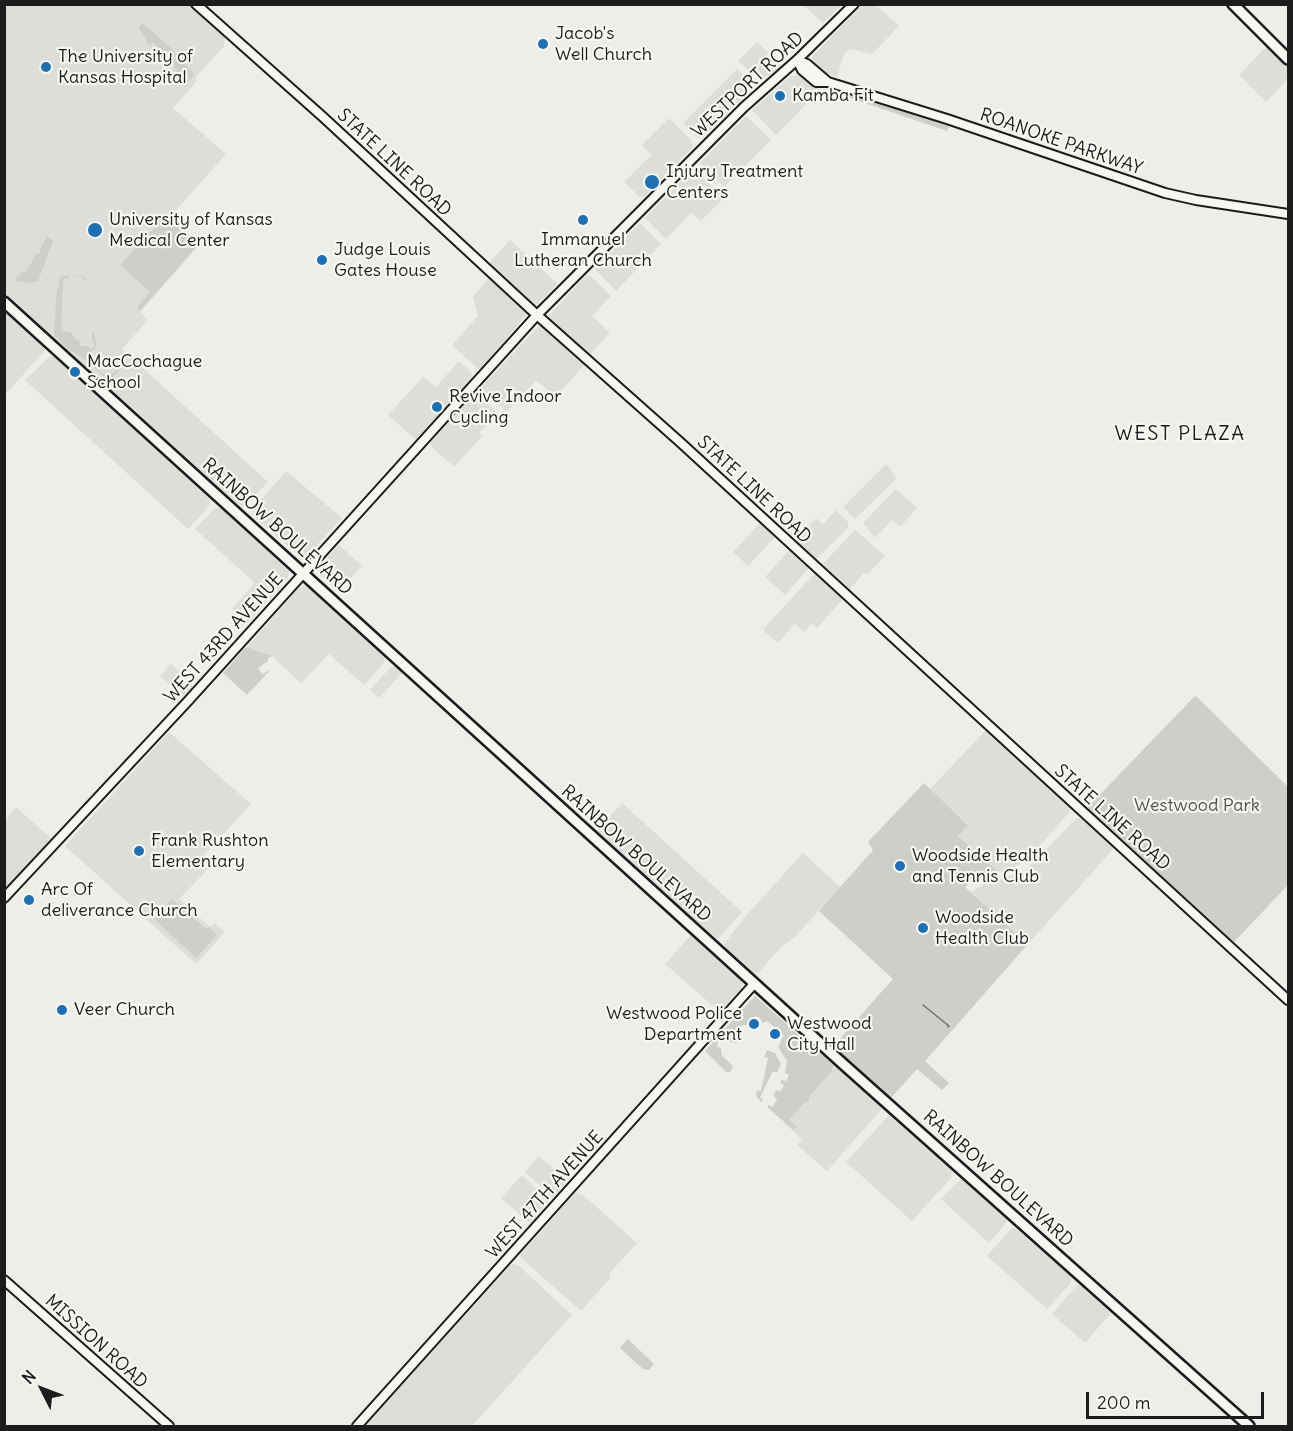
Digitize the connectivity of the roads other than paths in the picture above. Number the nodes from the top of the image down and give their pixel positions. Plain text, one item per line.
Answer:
1 (196, 4) edge
2 (854, 4) edge
3 (1233, 4) edge
4 (1288, 59) edge
5 (797, 60) junction
6 (1288, 214) edge
7 (4, 302) edge
8 (537, 315) junction
9 (303, 573) junction
10 (4, 898) edge
11 (754, 984) junction
12 (1288, 999) edge
13 (4, 1280) edge
14 (169, 1426) edge
15 (357, 1426) edge
16 (1250, 1426) edge

1 - 8 street, STATE LINE ROAD
2 - 5 street, WESTPORT ROAD
3 - 4 main road
5 - 6 street, ROANOKE PARKWAY
5 - 8 street, WESTPORT ROAD
7 - 9 main road, RAINBOW BOULEVARD
8 - 9 street, WEST 43RD AVENUE
8 - 12 street, STATE LINE ROAD
9 - 10 street, WEST 43RD AVENUE
9 - 11 main road, RAINBOW BOULEVARD
11 - 15 street, WEST 47TH AVENUE
11 - 16 main road, RAINBOW BOULEVARD
13 - 14 street, MISSION ROAD

